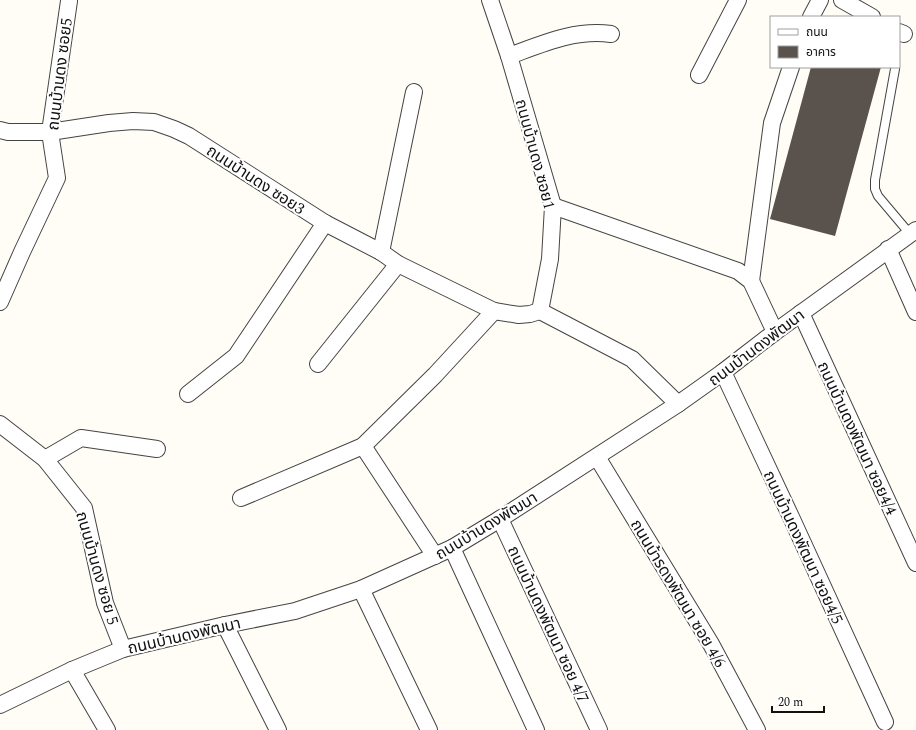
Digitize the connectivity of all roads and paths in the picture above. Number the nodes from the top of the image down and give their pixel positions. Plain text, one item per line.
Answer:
1 (490, 0) edge
2 (738, 0) edge
3 (820, 0) edge
4 (842, 0) edge
5 (69, 1) dead end
6 (812, 16) edge
7 (870, 16) edge
8 (611, 34) dead end
9 (509, 56) junction
10 (791, 68) edge
11 (894, 69) dead end
12 (699, 75) dead end
13 (414, 92) dead end
14 (0, 130) edge
15 (50, 132) junction
16 (553, 206) junction
17 (325, 223) junction
18 (913, 232) edge
19 (888, 249) junction
20 (381, 252) junction
21 (398, 264) junction
22 (751, 281) junction
23 (0, 302) edge
24 (494, 311) junction
25 (540, 311) junction
26 (916, 312) edge
27 (801, 313) junction
28 (774, 332) junction
29 (318, 364) dead end
30 (723, 372) junction
31 (188, 394) dead end
32 (678, 404) junction
33 (0, 424) edge
34 (363, 446) junction
35 (157, 449) dead end
36 (597, 457) junction
37 (45, 459) junction
38 (241, 498) dead end
39 (500, 519) junction
40 (452, 548) junction
41 (435, 556) junction
42 (916, 563) edge
43 (362, 590) junction
44 (224, 625) junction
45 (123, 649) junction
46 (72, 670) junction
47 (0, 705) edge
48 (885, 722) dead end
49 (107, 730) edge
50 (278, 730) edge
51 (429, 730) edge
52 (536, 730) edge
53 (599, 730) edge
54 (757, 730) edge

1 - 9 street, ถนนบ้านดง ซอย1
2 - 12 street
3 - 6 street
4 - 7 street
5 - 15 street, ถนนบ้านดง ซอย5
8 - 9 street
9 - 16 street, ถนนบ้านดง ซอย1
10 - 22 street
11 - 18 lane
13 - 20 street
14 - 15 street, ถนนบ้านดง ซอย3
15 - 17 street, ถนนบ้านดง ซอย3
15 - 23 street, ถนนบ้านดง ซอย5
16 - 22 street
16 - 25 street, ถนนบ้านดง ซอย1
17 - 20 street, ถนนบ้านดง ซอย3
17 - 31 street
18 - 19 street, ถนนบ้านดงพัฒนา
19 - 26 street
19 - 27 street, ถนนบ้านดงพัฒนา
20 - 21 street, ถนนบ้านดง ซอย3
21 - 24 street, ถนนบ้านดง ซอย3
21 - 29 street
22 - 28 street
24 - 25 street, ถนนบ้านดง ซอย3
24 - 34 street
25 - 32 street
27 - 28 street, ถนนบ้านดงพัฒนา
27 - 42 street, ถนนบ้านดงพัฒนา ซอย4/4
28 - 30 street, ถนนบ้านดงพัฒนา
30 - 32 street, ถนนบ้านดงพัฒนา
30 - 48 street, ถนนบ้านดงพัฒนา ซอย4/5
32 - 36 street, ถนนบ้านดงพัฒนา
33 - 37 street, ถนนบ้านดง ซอย 5
34 - 38 street
34 - 41 street
35 - 37 street
36 - 39 street, ถนนบ้านดงพัฒนา
36 - 54 street, ถนนบ้ารดงพัฒนา ซอย 4/6
37 - 45 street, ถนนบ้านดง ซอย 5
39 - 40 street, ถนนบ้านดงพัฒนา
39 - 53 street, ถนนบ้านดงพัฒนา ซอย 4/7
40 - 41 street, ถนนบ้านดงพัฒนา
40 - 52 street
41 - 43 street, ถนนบ้านดงพัฒนา
43 - 44 street, ถนนบ้านดงพัฒนา
43 - 51 street
44 - 45 street, ถนนบ้านดงพัฒนา
44 - 50 street
45 - 46 street, ถนนบ้านดงพัฒนา
46 - 47 street, ถนนบ้านดงพัฒนา
46 - 49 street

